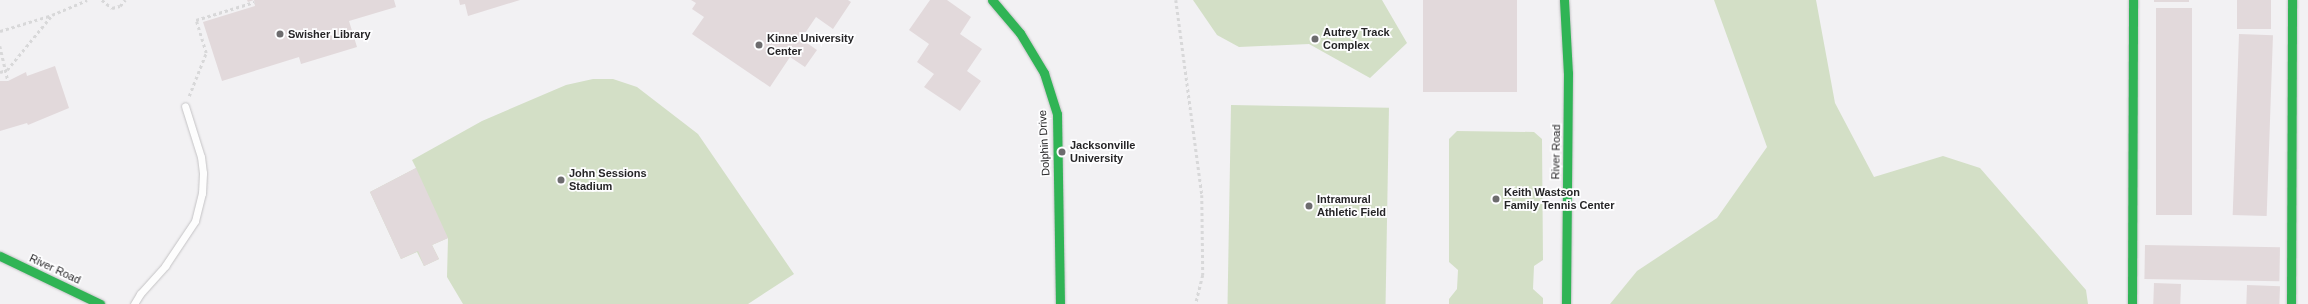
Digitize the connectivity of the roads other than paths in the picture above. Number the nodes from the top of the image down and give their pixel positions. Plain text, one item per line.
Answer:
1 (992, 0) edge
2 (1564, 0) edge
3 (2133, 0) edge
4 (2292, 0) edge
5 (185, 106) road end
6 (0, 256) edge
7 (100, 304) edge
8 (134, 304) edge
9 (1060, 304) edge
10 (1566, 304) edge
11 (2132, 304) edge
12 (2291, 304) edge

1 - 9 street, Dolphin Drive
2 - 10 street, River Road
3 - 11 street
4 - 12 street
5 - 8 lane
6 - 7 street, River Road

